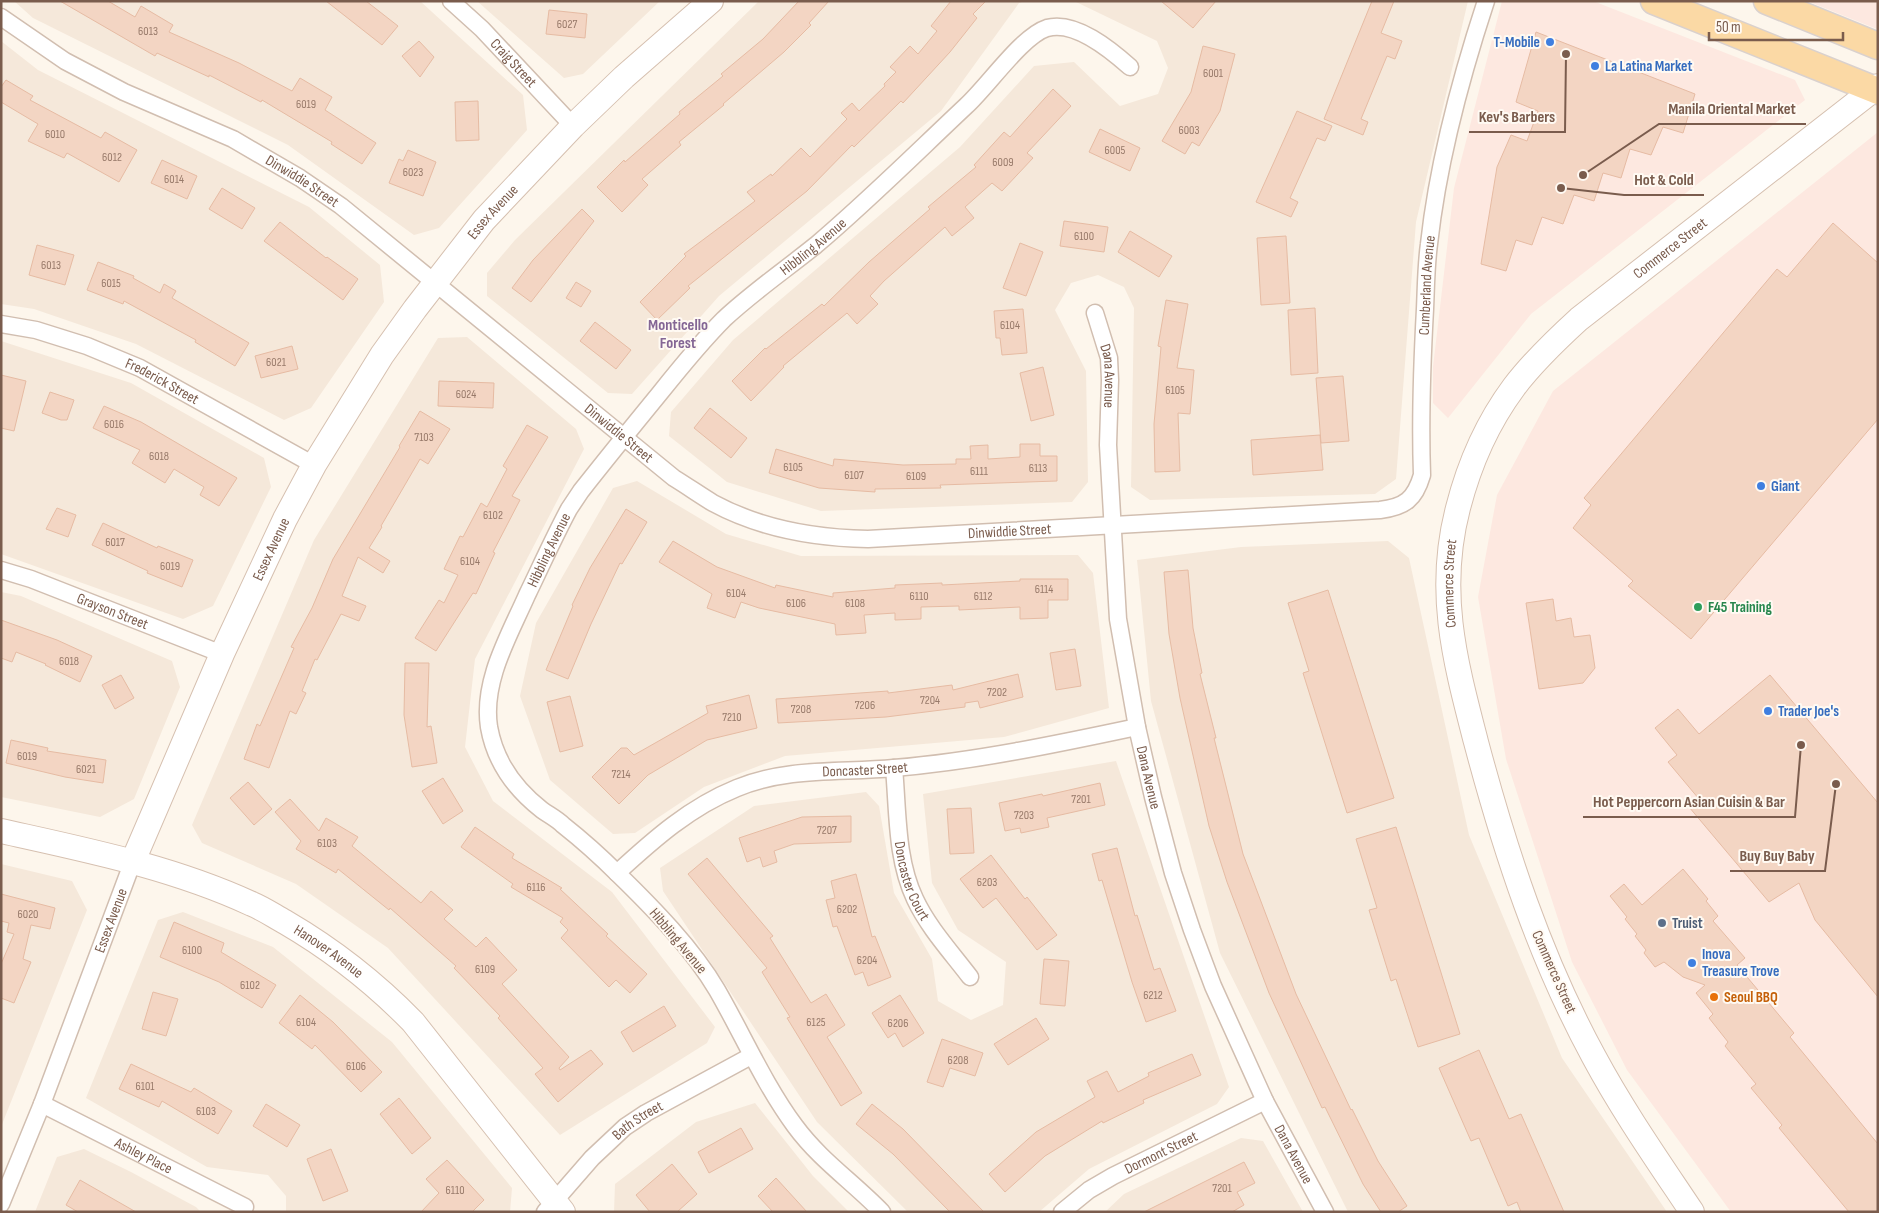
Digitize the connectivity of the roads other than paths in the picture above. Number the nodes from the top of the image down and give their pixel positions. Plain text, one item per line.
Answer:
1 (451, 1) edge
2 (711, 1) edge
3 (1486, 1) edge
4 (1654, 1) edge
5 (1767, 1) edge
6 (1, 18) edge
7 (1878, 46) edge
8 (1130, 66) dead end
9 (1876, 89) edge
10 (573, 126) junction
11 (435, 283) junction
12 (1094, 313) dead end
13 (1, 324) edge
14 (623, 438) junction
15 (314, 465) junction
16 (1338, 513) joint
17 (1112, 525) junction
18 (1, 570) edge
19 (222, 654) junction
20 (1137, 727) junction
21 (894, 768) junction
22 (1, 831) edge
23 (134, 861) junction
24 (618, 873) junction
25 (970, 977) dead end
26 (752, 1056) junction
27 (1265, 1101) junction
28 (42, 1104) junction
29 (1, 1204) edge
30 (245, 1207) dead end
31 (554, 1208) edge
32 (882, 1212) edge
33 (1062, 1212) edge
34 (1326, 1212) edge
35 (1692, 1212) edge

1 - 10 street, Craig Street
2 - 10 street, Essex Avenue
3 - 16 street, Cumberland Avenue
4 - 9 main road
5 - 7 main road
6 - 11 street, Dinwiddie Street
8 - 14 street, Hibbling Avenue
9 - 35 street, Commerce Street
10 - 11 street, Essex Avenue
11 - 14 street, Dinwiddie Street
11 - 15 street, Essex Avenue
12 - 17 street, Dana Avenue
13 - 15 street, Frederick Street
14 - 17 street, Dinwiddie Street
14 - 24 street, Hibbling Avenue
15 - 19 street, Essex Avenue
16 - 17 street, Dinwiddie Street
17 - 20 street, Dana Avenue
18 - 19 street, Grayson Street
19 - 23 street, Essex Avenue
20 - 21 street, Doncaster Street
20 - 27 street, Dana Avenue
21 - 24 street, Doncaster Street
21 - 25 street, Doncaster Court
22 - 23 street, Hanover Avenue
23 - 28 street, Essex Avenue
23 - 31 street, Hanover Avenue
24 - 26 street, Hibbling Avenue
26 - 31 street, Bath Street
26 - 32 street, Hibbling Avenue
27 - 33 street, Dormont Street
27 - 34 street, Dana Avenue
28 - 29 street, Essex Avenue
28 - 30 street, Ashley Place

